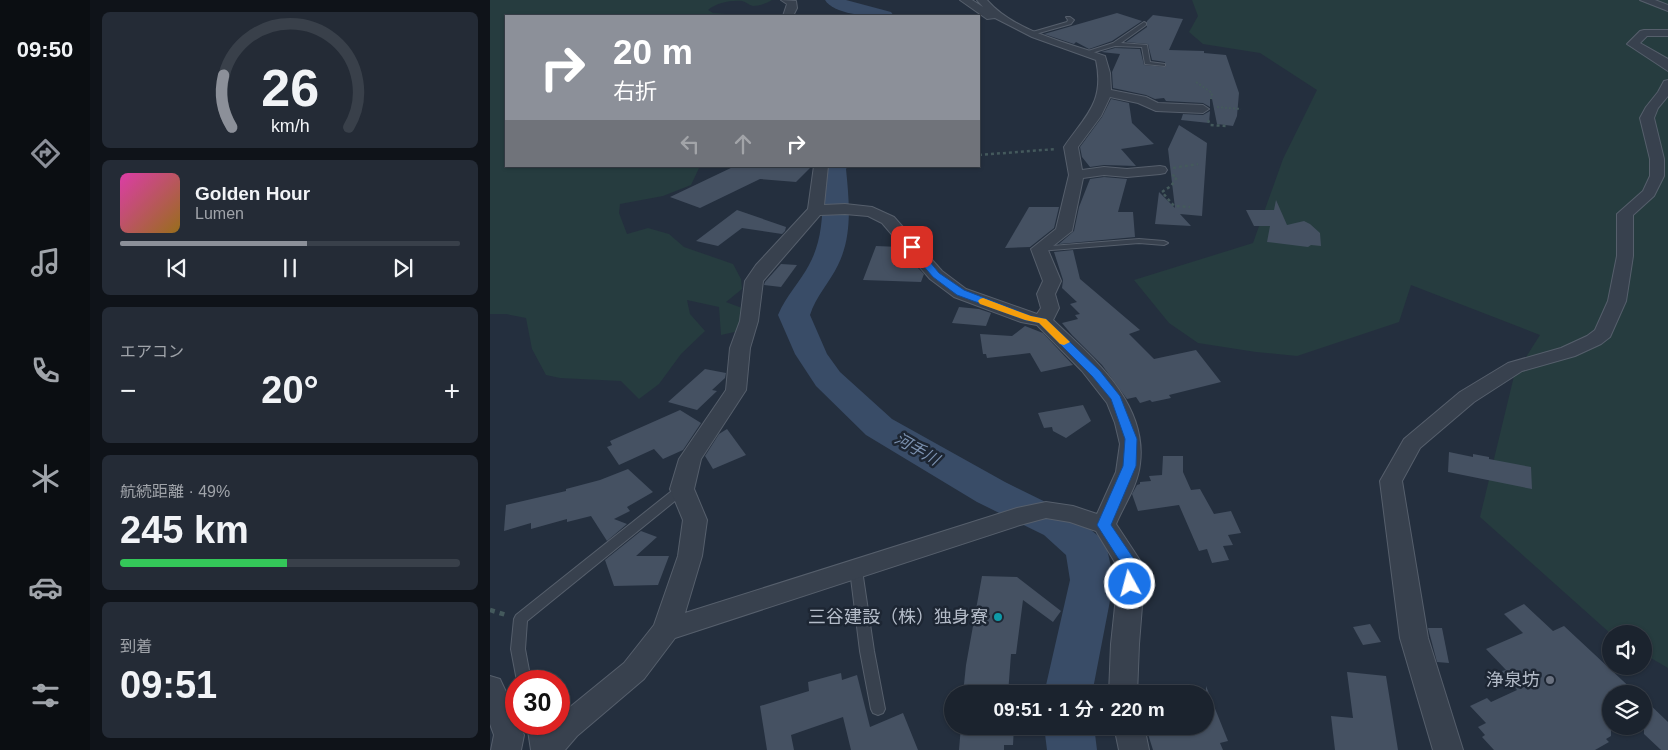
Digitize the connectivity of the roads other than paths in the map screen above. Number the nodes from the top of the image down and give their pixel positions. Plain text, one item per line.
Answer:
1 (786, 0) edge
2 (965, 0) edge
3 (982, 0) edge
4 (1644, 0) edge
5 (1668, 8) edge
6 (788, 15) edge
7 (1068, 18) dead end
8 (1144, 24) dead end
9 (1014, 25) junction
10 (1032, 33) junction
11 (1668, 33) edge
12 (1115, 44) junction
13 (1088, 52) junction
14 (1163, 66) dead end
15 (1668, 67) edge
16 (1668, 84) edge
17 (1104, 92) junction
18 (1209, 108) road end
19 (821, 167) edge
20 (1160, 170) road end
21 (1076, 175) junction
22 (822, 210) junction
23 (1164, 242) dead end
24 (1039, 249) junction
25 (1043, 321) junction
26 (682, 489) junction
27 (1104, 525) junction
28 (856, 570) junction
29 (666, 630) junction
30 (522, 670) edge
31 (1123, 685) edge
32 (490, 688) edge
33 (878, 708) dead end
34 (536, 735) edge
35 (1131, 735) edge
36 (506, 750) edge
37 (539, 750) edge
38 (546, 750) edge
39 (1134, 750) edge
40 (1448, 750) edge

1 - 6 street
2 - 9 street
3 - 9 street
4 - 5 street
7 - 10 lane
8 - 12 lane
9 - 10 street
10 - 13 street
11 - 15 street
12 - 13 lane
12 - 14 lane
13 - 17 street
16 - 40 street
17 - 18 street
17 - 21 street
19 - 22 street
20 - 21 street
21 - 24 street
22 - 25 street
22 - 26 street
23 - 24 lane
24 - 25 street
25 - 27 street
26 - 29 street
26 - 30 lane
27 - 28 street
27 - 31 street
28 - 29 street
28 - 33 lane
29 - 38 street
32 - 36 street
34 - 37 lane
35 - 39 street

